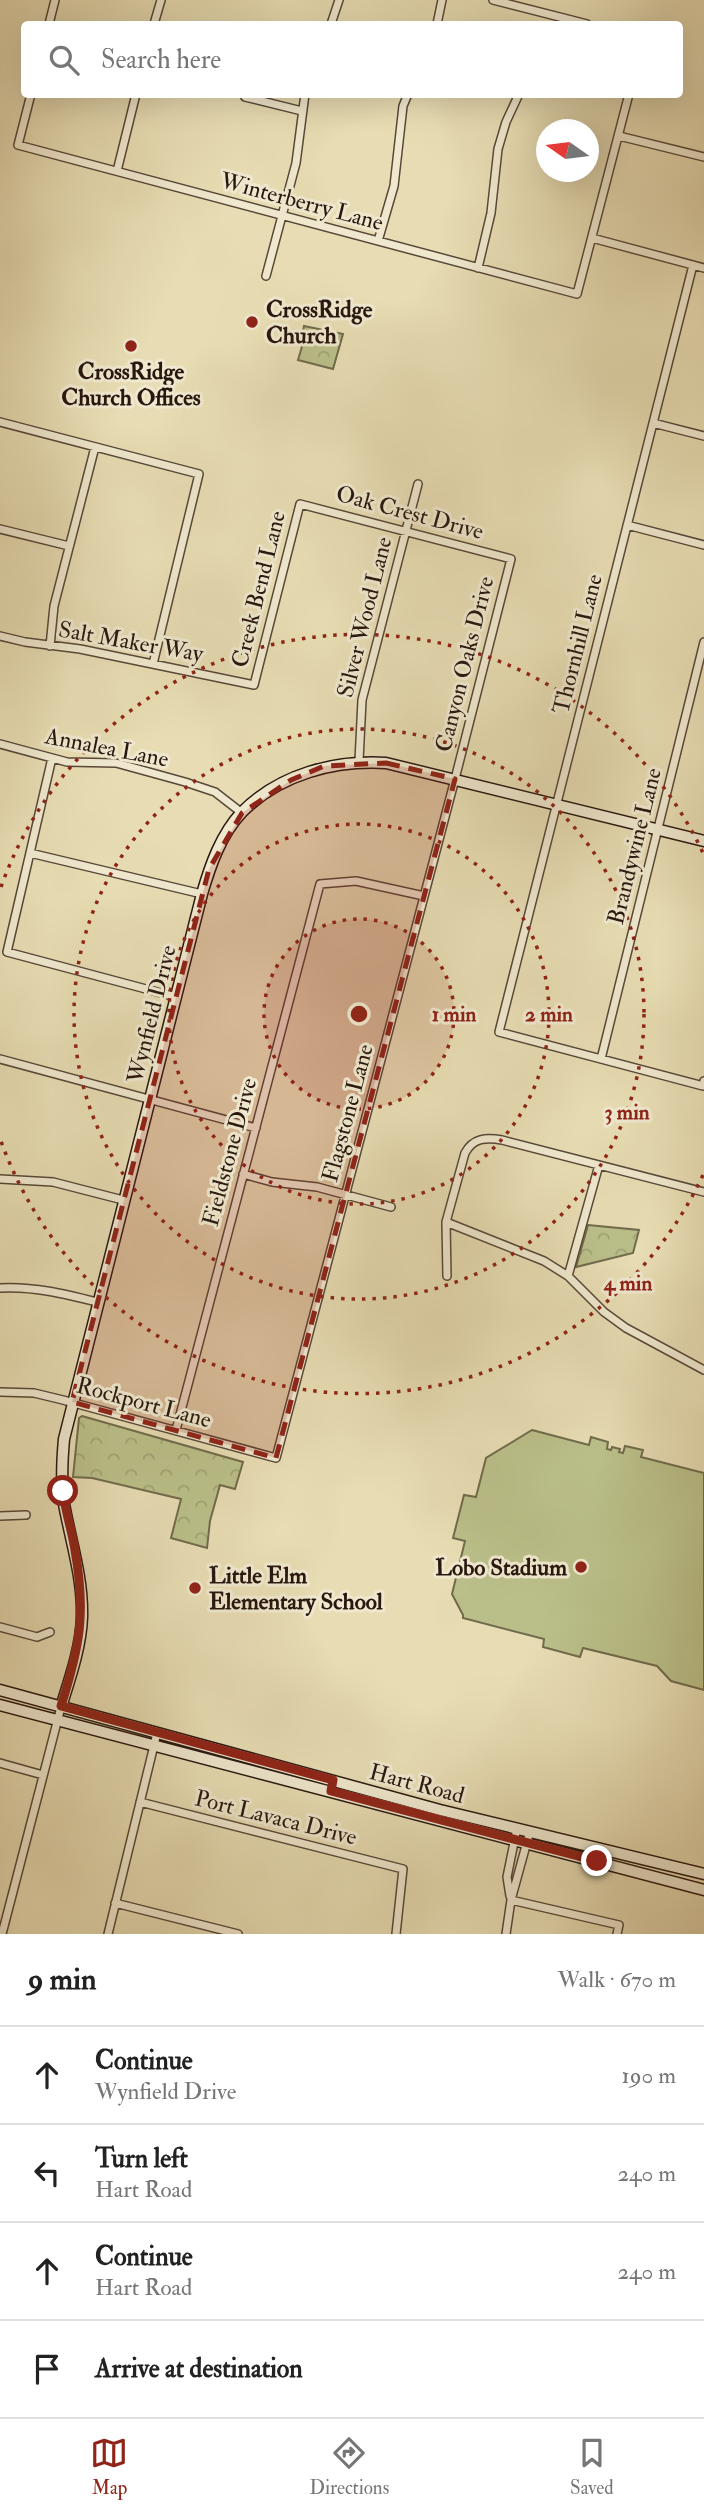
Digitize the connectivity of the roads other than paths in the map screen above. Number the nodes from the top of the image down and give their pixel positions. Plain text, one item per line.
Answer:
1 (55, 0) edge
2 (161, 0) edge
3 (339, 0) edge
4 (442, 0) edge
5 (493, 0) edge
6 (544, 13) junction
7 (50, 21) edge
8 (155, 21) edge
9 (332, 21) edge
10 (438, 21) edge
11 (542, 21) edge
12 (575, 21) edge
13 (30, 98) edge
14 (135, 98) edge
15 (249, 98) edge
16 (304, 98) edge
17 (406, 98) edge
18 (517, 98) edge
19 (628, 98) edge
20 (302, 111) junction
21 (619, 136) junction
22 (704, 157) edge
23 (117, 171) junction
24 (282, 215) junction
25 (592, 238) junction
26 (378, 241) junction
27 (693, 265) junction
28 (478, 268) junction
29 (704, 268) edge
30 (266, 276) dead end
31 (0, 422) edge
32 (653, 423) junction
33 (704, 436) edge
34 (95, 447) junction
35 (418, 484) dead end
36 (300, 504) joint
37 (627, 525) junction
38 (0, 529) edge
39 (405, 531) junction
40 (704, 545) edge
41 (69, 547) junction
42 (510, 559) joint
43 (0, 636) edge
44 (704, 642) edge
45 (50, 646) junction
46 (153, 664) junction
47 (254, 684) joint
48 (0, 744) edge
49 (52, 758) junction
50 (359, 761) junction
51 (455, 779) junction
52 (556, 805) junction
53 (242, 813) junction
54 (657, 831) junction
55 (704, 841) edge
56 (30, 853) junction
57 (202, 894) junction
58 (424, 896) junction
59 (176, 997) junction
60 (0, 1059) edge
61 (601, 1059) junction
62 (704, 1083) edge
63 (149, 1099) junction
64 (256, 1128) junction
65 (599, 1165) junction
66 (243, 1174) junction
67 (0, 1179) edge
68 (704, 1192) edge
69 (345, 1194) junction
70 (123, 1200) junction
71 (391, 1207) dead end
72 (446, 1222) junction
73 (447, 1276) dead end
74 (568, 1276) junction
75 (0, 1289) edge
76 (97, 1301) junction
77 (704, 1370) edge
78 (0, 1392) edge
79 (72, 1402) junction
80 (176, 1430) junction
81 (276, 1458) joint
82 (26, 1515) dead end
83 (0, 1516) edge
84 (0, 1627) edge
85 (50, 1632) dead end
86 (0, 1690) edge
87 (0, 1705) edge
88 (61, 1706) junction
89 (57, 1720) junction
90 (157, 1733) junction
91 (154, 1744) junction
92 (0, 1763) edge
93 (43, 1775) junction
94 (333, 1780) junction
95 (331, 1791) junction
96 (140, 1802) junction
97 (517, 1828) junction
98 (530, 1831) junction
99 (514, 1840) junction
100 (527, 1844) junction
101 (704, 1874) edge
102 (704, 1889) edge
103 (511, 1900) junction
104 (115, 1903) junction
105 (2, 1934) edge
106 (107, 1934) edge
107 (238, 1934) edge
108 (396, 1934) edge
109 (506, 1934) edge
110 (617, 1934) edge

1 - 7 street
2 - 8 street
3 - 9 street
4 - 10 street
5 - 6 street
6 - 11 street
6 - 12 street
13 - 23 street, Winterberry Lane
14 - 23 street
15 - 20 street
16 - 20 street
17 - 26 street
18 - 28 street
19 - 21 street
20 - 24 street
21 - 22 street
21 - 25 street
23 - 24 street, Winterberry Lane
24 - 26 street, Winterberry Lane
24 - 30 street
25 - 27 street
25 - 28 street, Winterberry Lane
26 - 28 street, Winterberry Lane
27 - 29 street
27 - 32 street, Thornhill Lane
31 - 34 street
32 - 33 street
32 - 37 street, Thornhill Lane
34 - 41 street
34 - 46 street
35 - 39 street, Silver Wood Lane
36 - 39 street, Oak Crest Drive
36 - 47 street, Creek Bend Lane
37 - 40 street
37 - 52 street, Thornhill Lane
38 - 41 street
39 - 42 street, Oak Crest Drive
39 - 50 street, Silver Wood Lane
41 - 45 street
42 - 51 street, Canyon Oaks Drive
43 - 45 street, Salt Maker Way
44 - 54 street, Brandywine Lane
45 - 46 street, Salt Maker Way
46 - 47 street, Salt Maker Way
48 - 49 street, Annalea Lane
49 - 53 street, Annalea Lane
49 - 56 street
50 - 51 street, Wynfield Drive
50 - 53 street, Wynfield Drive
51 - 52 street, Wynfield Drive
51 - 58 street, Flagstone Lane
52 - 54 street, Wynfield Drive
52 - 61 street, Thornhill Lane
53 - 57 street, Wynfield Drive
54 - 55 street, Wynfield Drive
54 - 61 street, Brandywine Lane
56 - 57 street
56 - 59 street
57 - 59 street, Wynfield Drive
58 - 64 street, Fieldstone Drive
58 - 69 street, Flagstone Lane
59 - 63 street, Wynfield Drive
60 - 63 street
61 - 62 street
63 - 64 street
63 - 70 street, Wynfield Drive
64 - 66 street, Fieldstone Drive
65 - 68 street
65 - 72 street
65 - 74 street
66 - 69 street
66 - 80 street, Fieldstone Drive
67 - 70 street
69 - 71 street
69 - 81 street, Flagstone Lane
70 - 76 street, Wynfield Drive
72 - 73 street
72 - 74 street
74 - 77 street
75 - 76 street
76 - 79 street, Wynfield Drive
78 - 79 street, Rockport Lane
79 - 80 street, Rockport Lane
79 - 88 street, Wynfield Drive
80 - 81 street, Rockport Lane
82 - 83 street
84 - 85 street
86 - 88 street, Hart Road
87 - 89 street, Hart Road
88 - 89 street
88 - 90 street, Hart Road
89 - 91 street, Hart Road
89 - 93 street
90 - 91 street
90 - 94 street, Hart Road
91 - 95 street, Hart Road
91 - 96 street
92 - 93 street
93 - 105 street
94 - 95 street
94 - 97 street, Hart Road
95 - 99 street, Hart Road
96 - 104 street
96 - 108 street, Port Lavaca Drive
97 - 98 street, Hart Road
97 - 99 street
98 - 100 street
98 - 101 street, Hart Road
99 - 100 street, Hart Road
99 - 103 street
100 - 102 street, Hart Road
100 - 103 street
103 - 109 street
103 - 110 street
104 - 106 street
104 - 107 street

